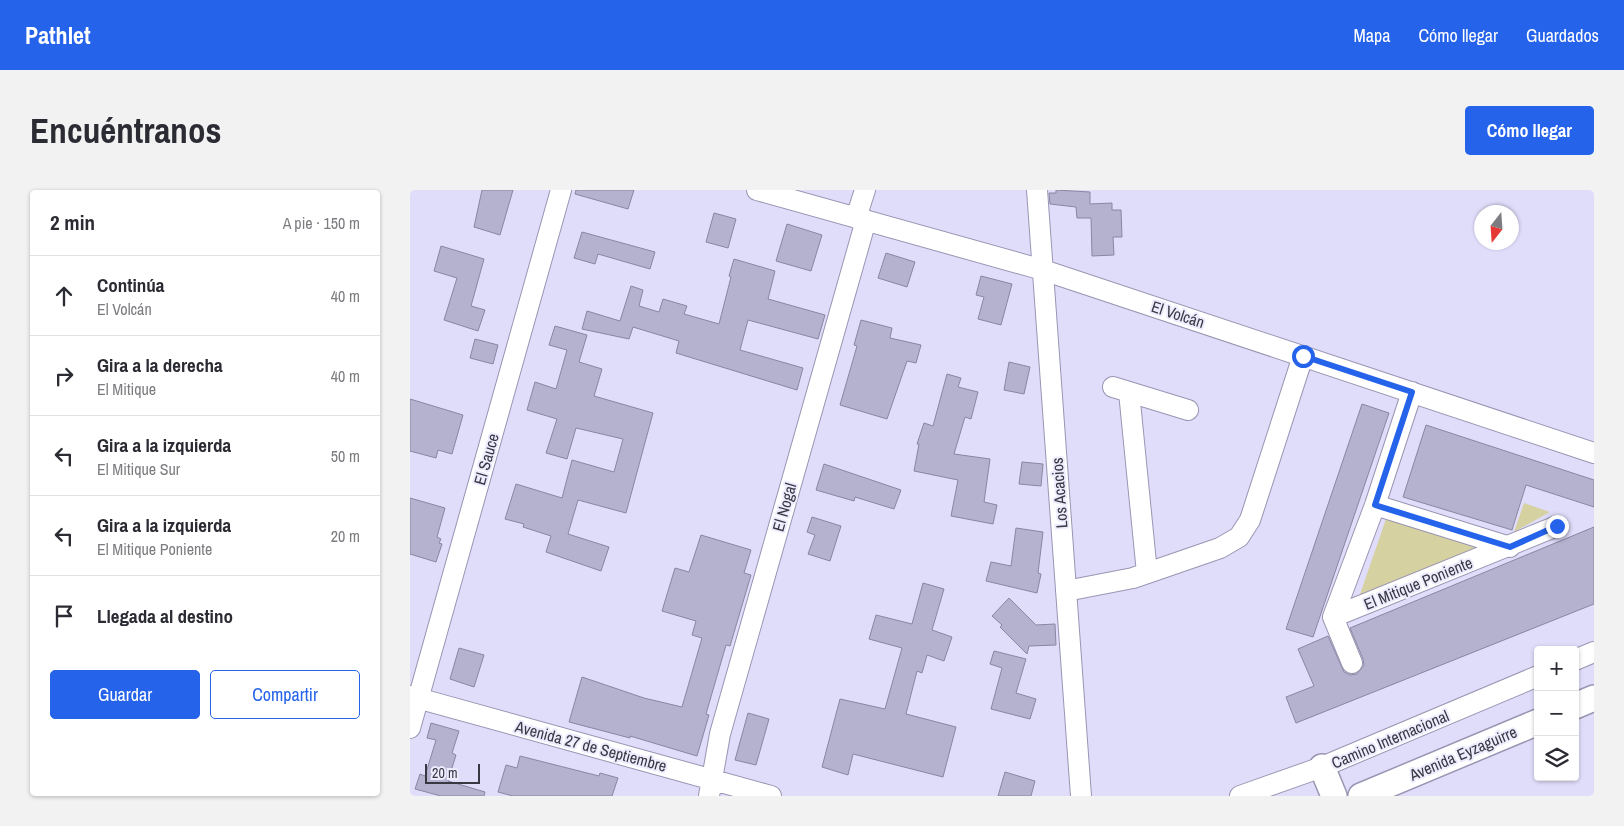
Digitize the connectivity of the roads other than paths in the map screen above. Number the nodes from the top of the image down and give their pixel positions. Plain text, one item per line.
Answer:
1 (561, 190) edge
2 (757, 190) edge
3 (865, 190) edge
4 (1037, 190) edge
5 (861, 219) junction
6 (1043, 270) junction
7 (1303, 356) junction
8 (1412, 392) junction
9 (1188, 410) dead end
10 (1594, 454) edge
11 (1375, 505) junction
12 (1557, 526) dead end
13 (1510, 547) junction
14 (1147, 573) junction
15 (1066, 590) junction
16 (1333, 617) junction
17 (1594, 652) edge
18 (1579, 658) edge
19 (1352, 663) dead end
20 (1534, 678) edge
21 (414, 697) edge
22 (1594, 698) edge
23 (1579, 704) edge
24 (1534, 724) edge
25 (410, 728) edge
26 (1322, 767) junction
27 (711, 788) edge
28 (771, 796) edge
29 (1081, 796) edge
30 (1240, 796) edge
31 (1334, 796) edge
32 (1361, 796) edge

1 - 21 street, El Sauce
2 - 5 street, El Volcán
3 - 5 street, El Nogal
4 - 6 street, Los Acacios
5 - 6 street, El Volcán
5 - 27 street, El Nogal
6 - 7 street, El Volcán
6 - 15 street, Los Acacios
7 - 8 street, El Volcán
7 - 14 street
8 - 10 street, El Volcán
8 - 11 street
9 - 14 street
11 - 13 street
11 - 16 street
12 - 13 street, El Mitique Poniente
13 - 16 street, El Mitique Poniente
14 - 15 street
15 - 29 street, Los Acacios
16 - 19 street
17 - 18 street
20 - 26 street, Camino Internacional
21 - 25 street, El Sauce
21 - 27 street, Avenida 27 de Septiembre
22 - 23 main road
24 - 32 main road, Avenida Eyzaguirre
26 - 30 street, Camino Internacional
26 - 31 main road
27 - 28 street, Avenida 27 de Septiembre

